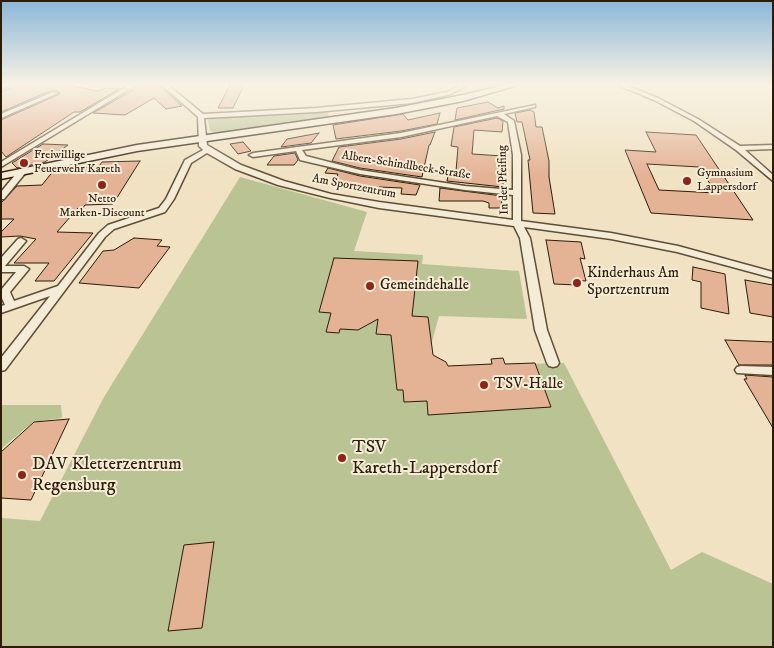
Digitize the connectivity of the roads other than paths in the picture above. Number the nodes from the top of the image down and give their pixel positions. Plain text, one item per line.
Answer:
1 (82, 115) edge
2 (216, 115) edge
3 (372, 115) edge
4 (493, 115) edge
5 (501, 115) edge
6 (687, 115) edge
7 (201, 116) joint
8 (203, 138) junction
9 (773, 147) edge
10 (738, 148) junction
11 (298, 149) junction
12 (207, 150) junction
13 (254, 155) dead end
14 (1, 165) edge
15 (23, 171) junction
16 (1, 176) edge
17 (773, 179) edge
18 (516, 192) junction
19 (1, 196) edge
20 (517, 222) junction
21 (21, 241) dead end
22 (1, 264) edge
23 (1, 269) edge
24 (773, 275) edge
25 (61, 288) junction
26 (6, 308) edge
27 (553, 363) dead end
28 (1, 367) edge
29 (741, 370) dead end
30 (773, 371) edge

1 - 14 street
2 - 7 street
3 - 8 street
4 - 11 street
5 - 18 street, In der Pfeifing
6 - 10 street
7 - 8 street
8 - 12 street
8 - 15 street
9 - 10 street
10 - 17 street
11 - 13 street
11 - 18 street, Albert-Schindlbeck-Straße
12 - 20 street, Am Sportzentrum
12 - 25 street
15 - 16 street
15 - 19 street
18 - 20 street, In der Pfeifing
20 - 24 street, Am Sportzentrum
20 - 27 street
21 - 22 street
23 - 26 street
25 - 26 street
25 - 28 street
29 - 30 street

